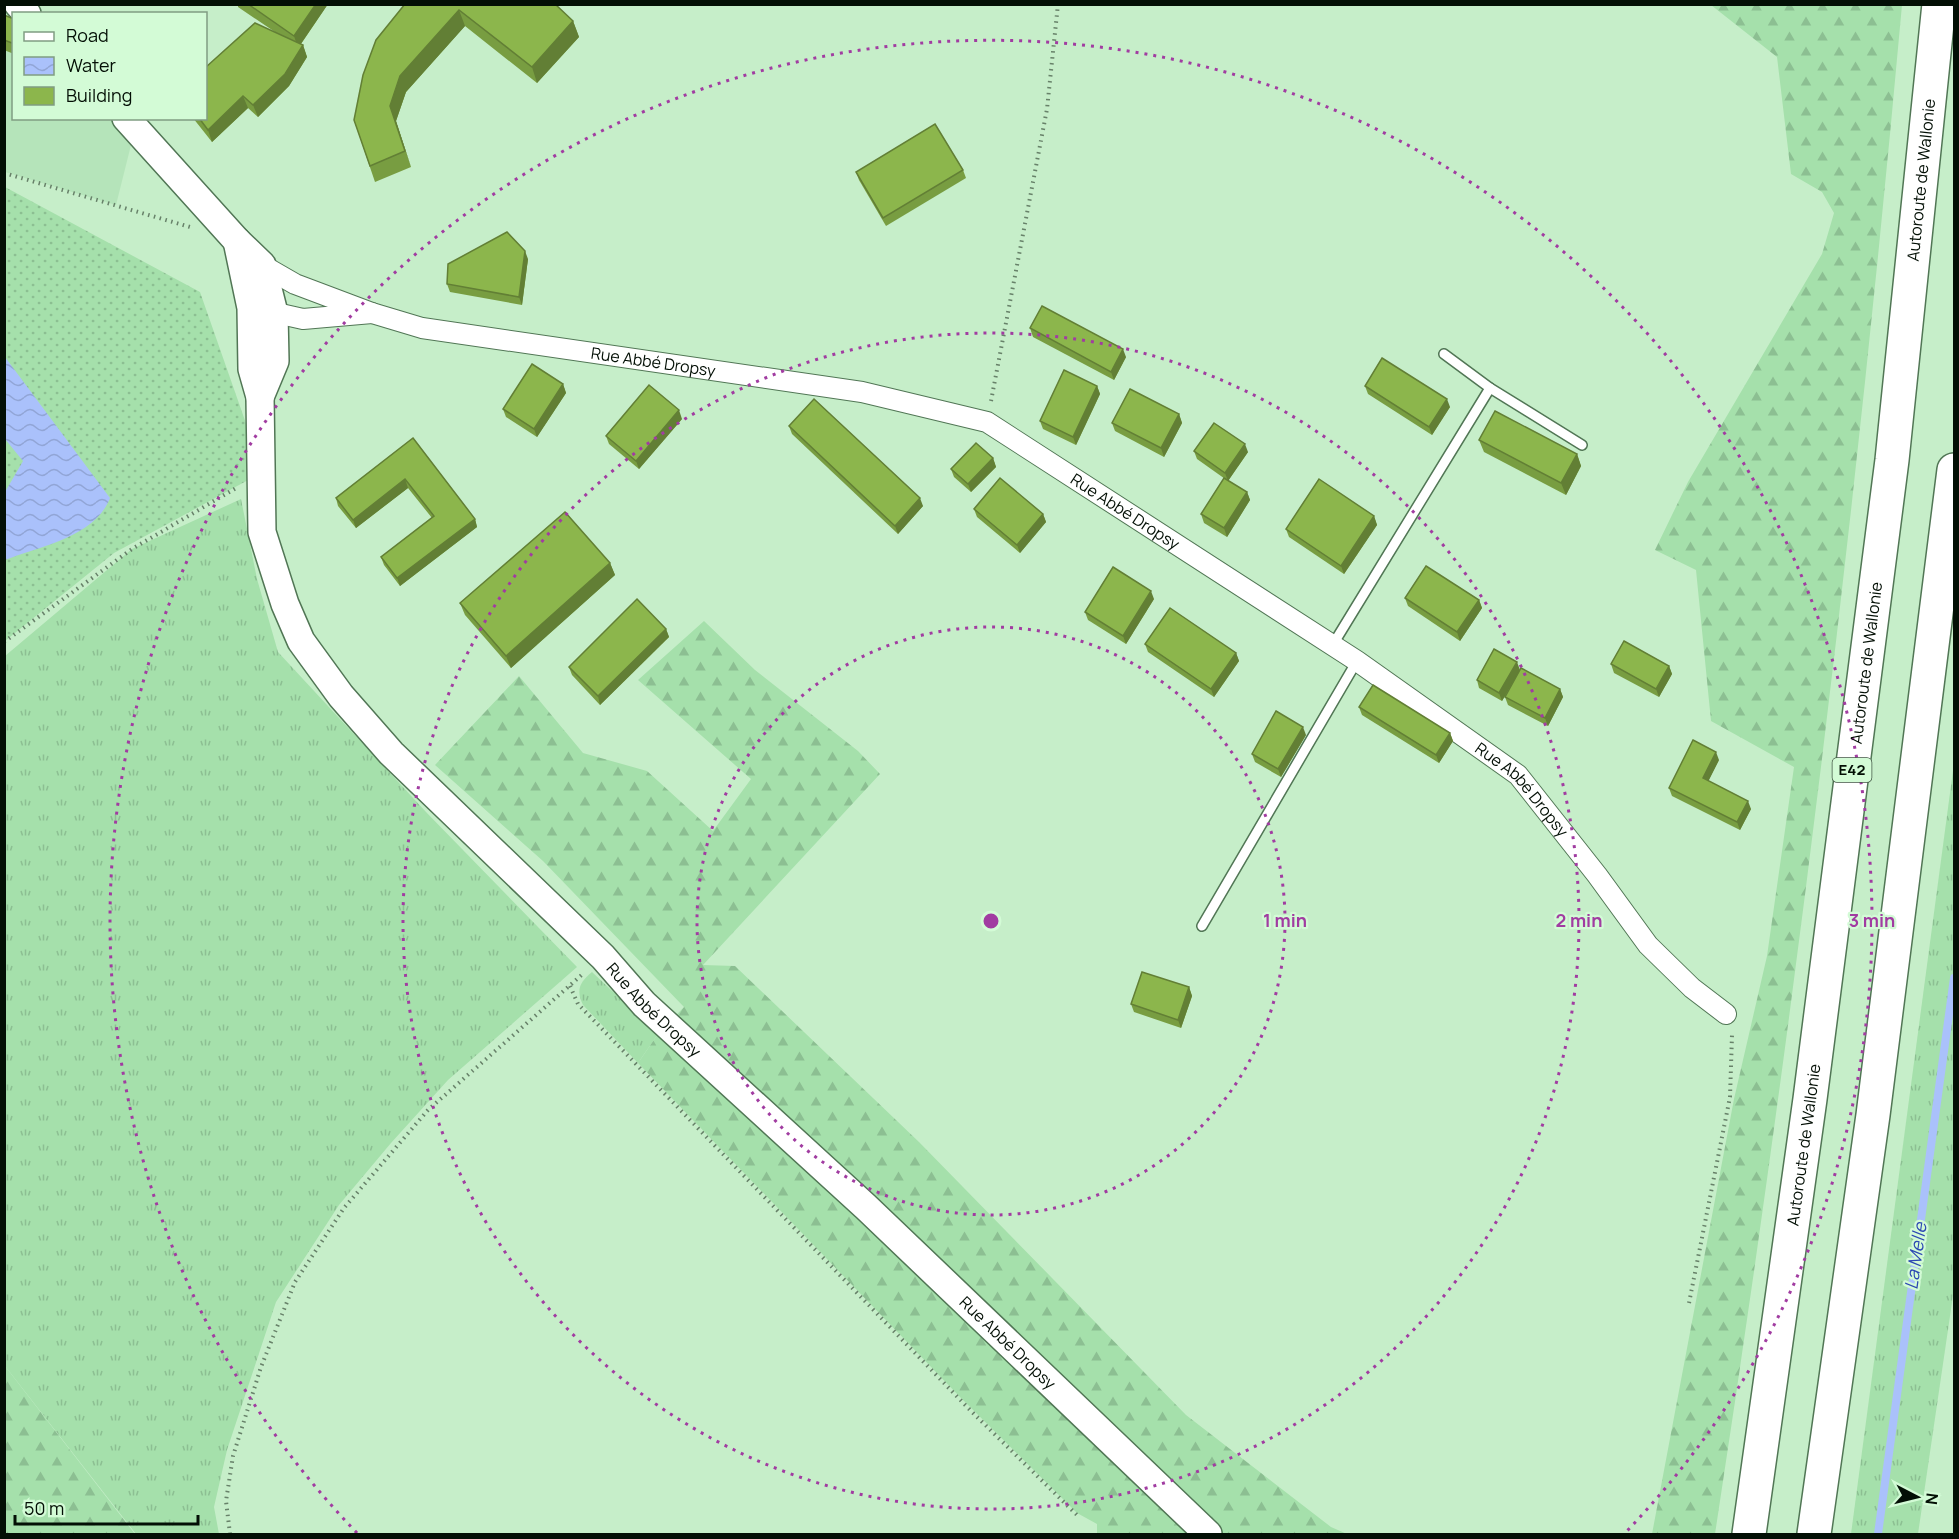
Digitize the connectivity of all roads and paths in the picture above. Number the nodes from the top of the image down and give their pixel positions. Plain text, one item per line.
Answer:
1 (1058, 4) edge
2 (1939, 4) edge
3 (128, 120) edge
4 (4, 173) edge
5 (193, 228) dead end
6 (237, 241) junction
7 (262, 265) junction
8 (262, 310) junction
9 (372, 313) junction
10 (1444, 354) dead end
11 (1490, 388) junction
12 (987, 422) junction
13 (1582, 445) dead end
14 (1954, 470) edge
15 (263, 472) junction
16 (4, 642) edge
17 (1332, 645) junction
18 (1357, 661) junction
19 (1202, 926) dead end
20 (603, 957) junction
21 (570, 986) junction
22 (1726, 1014) joint
23 (1689, 1303) dead end
24 (1079, 1518) dead end
25 (230, 1534) edge
26 (1208, 1534) edge
27 (1749, 1534) edge
28 (1814, 1534) edge

1 - 12 path
2 - 27 highway, Autoroute de Wallonie / E42
3 - 6 street, Rue Abbé Dropsy
4 - 5 path
6 - 7 street, Rue Abbé Dropsy
6 - 8 street, Rue Abbé Dropsy
7 - 8 street, Rue Abbé Dropsy
7 - 9 street, Rue Abbé Dropsy
8 - 9 street, Rue Abbé Dropsy
8 - 15 street, Rue Abbé Dropsy
9 - 12 street, Rue Abbé Dropsy
10 - 11 lane
11 - 13 lane
11 - 17 lane
12 - 17 street, Rue Abbé Dropsy
14 - 28 highway
15 - 16 path
15 - 20 street, Rue Abbé Dropsy
17 - 18 street, Rue Abbé Dropsy
18 - 19 lane
18 - 22 street, Rue Abbé Dropsy
20 - 21 path
20 - 26 street, Rue Abbé Dropsy
21 - 24 path
21 - 25 path
22 - 23 path

